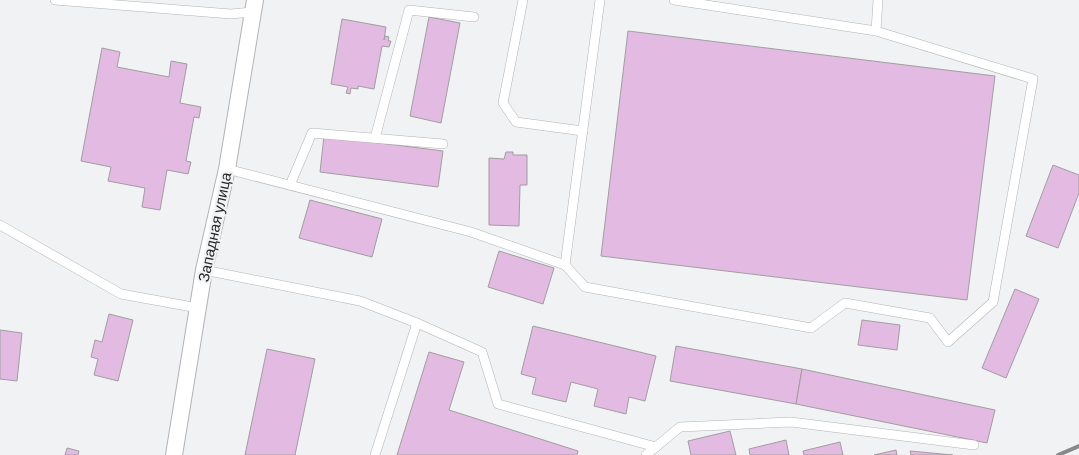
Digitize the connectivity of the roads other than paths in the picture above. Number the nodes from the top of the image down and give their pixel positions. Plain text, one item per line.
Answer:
1 (55, 0) edge
2 (523, 0) edge
3 (600, 0) edge
4 (674, 0) edge
5 (878, 0) edge
6 (253, 6) edge
7 (474, 17) dead end
8 (876, 31) junction
9 (582, 131) junction
10 (375, 138) junction
11 (443, 144) dead end
12 (227, 169) junction
13 (290, 185) junction
14 (0, 225) edge
15 (565, 265) junction
16 (204, 270) junction
17 (198, 308) junction
18 (417, 324) junction
19 (974, 445) dead end
20 (656, 447) junction
21 (174, 455) edge
22 (375, 455) edge
23 (646, 455) edge

1 - 6 lane
2 - 9 lane
3 - 9 lane
4 - 8 lane
5 - 8 lane
6 - 12 street, Западная улица
7 - 10 lane
8 - 15 lane
9 - 15 lane
10 - 11 lane
10 - 13 lane
12 - 13 lane
12 - 16 street, Западная улица
13 - 15 lane
14 - 17 lane
16 - 17 street, Западная улица
16 - 18 lane
17 - 21 street, Западная улица
18 - 20 lane
18 - 22 lane
19 - 20 lane
20 - 23 lane

